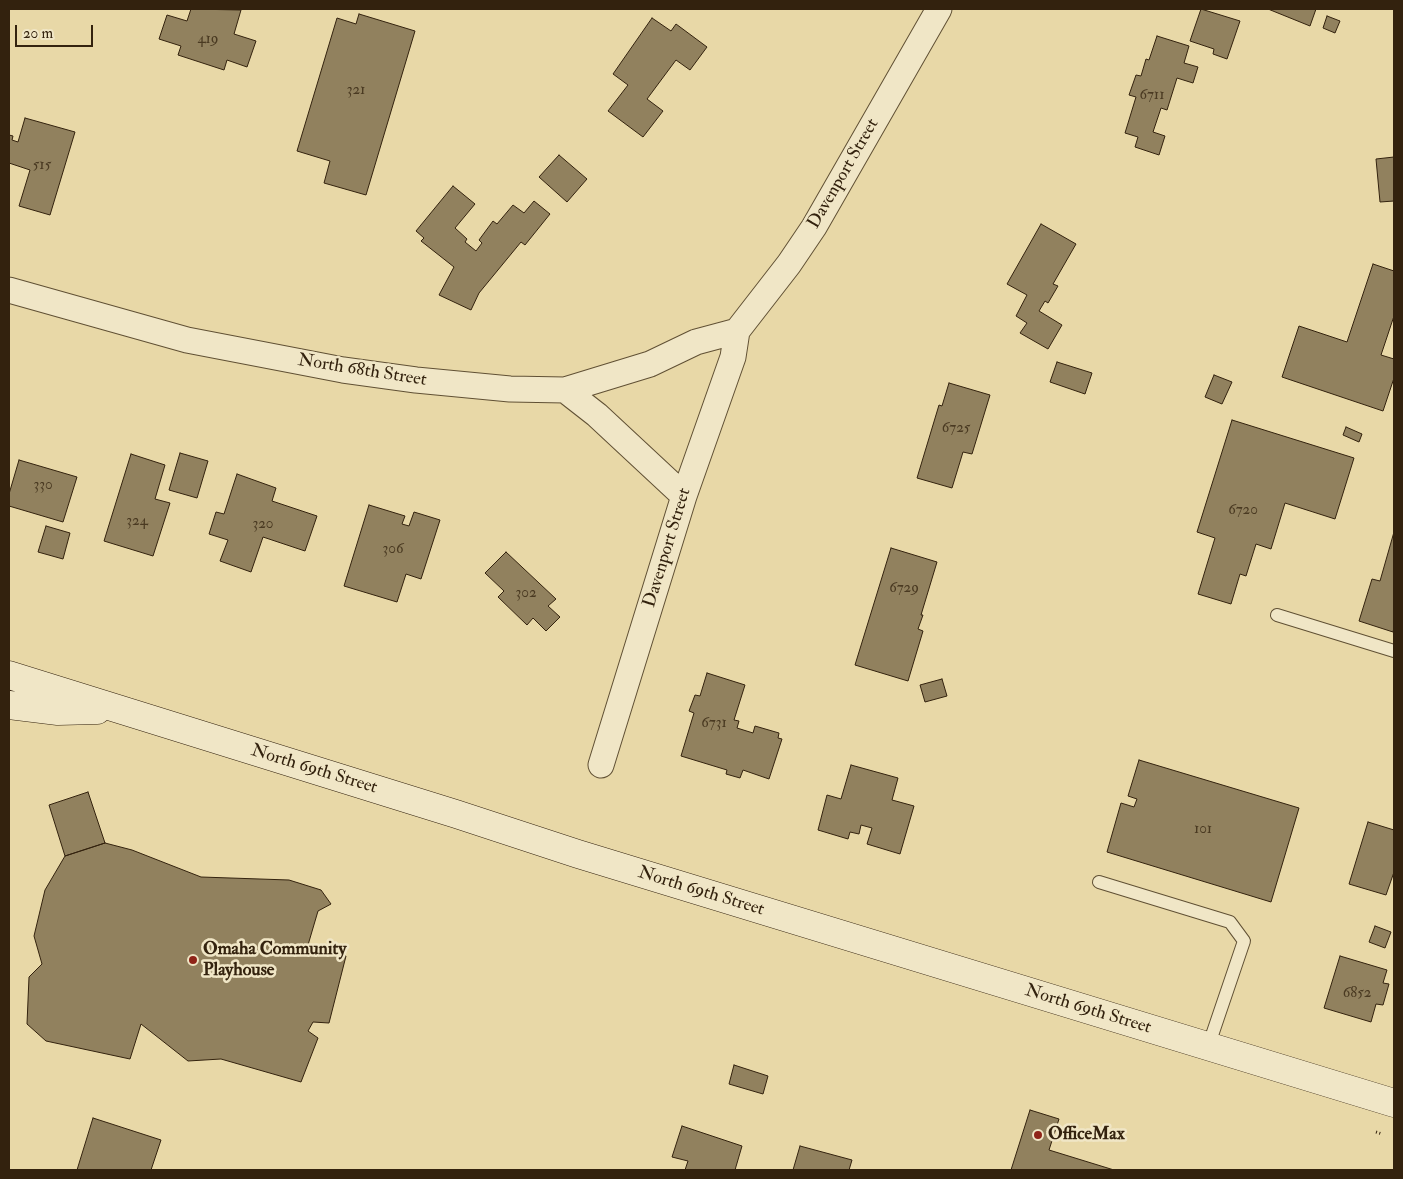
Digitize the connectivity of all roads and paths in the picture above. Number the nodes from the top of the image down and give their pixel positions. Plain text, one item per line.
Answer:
1 (939, 9) edge
2 (9, 290) edge
3 (737, 331) junction
4 (565, 390) junction
5 (684, 496) junction
6 (1277, 615) dead end
7 (1394, 651) edge
8 (9, 675) edge
9 (9, 705) edge
10 (121, 710) junction
11 (602, 765) dead end
12 (1099, 882) dead end
13 (1208, 1047) junction
14 (1394, 1103) edge
15 (1376, 1132) dead end
16 (1382, 1134) dead end

1 - 3 street, Davenport Street
2 - 4 street, North 68th Street
3 - 4 street
3 - 5 street, Davenport Street
4 - 5 street
5 - 11 street, Davenport Street
6 - 7 lane
8 - 10 street, North 69th Street
9 - 10 street
10 - 13 street, North 69th Street
12 - 13 lane
13 - 14 street, North 69th Street
15 - 16 path

